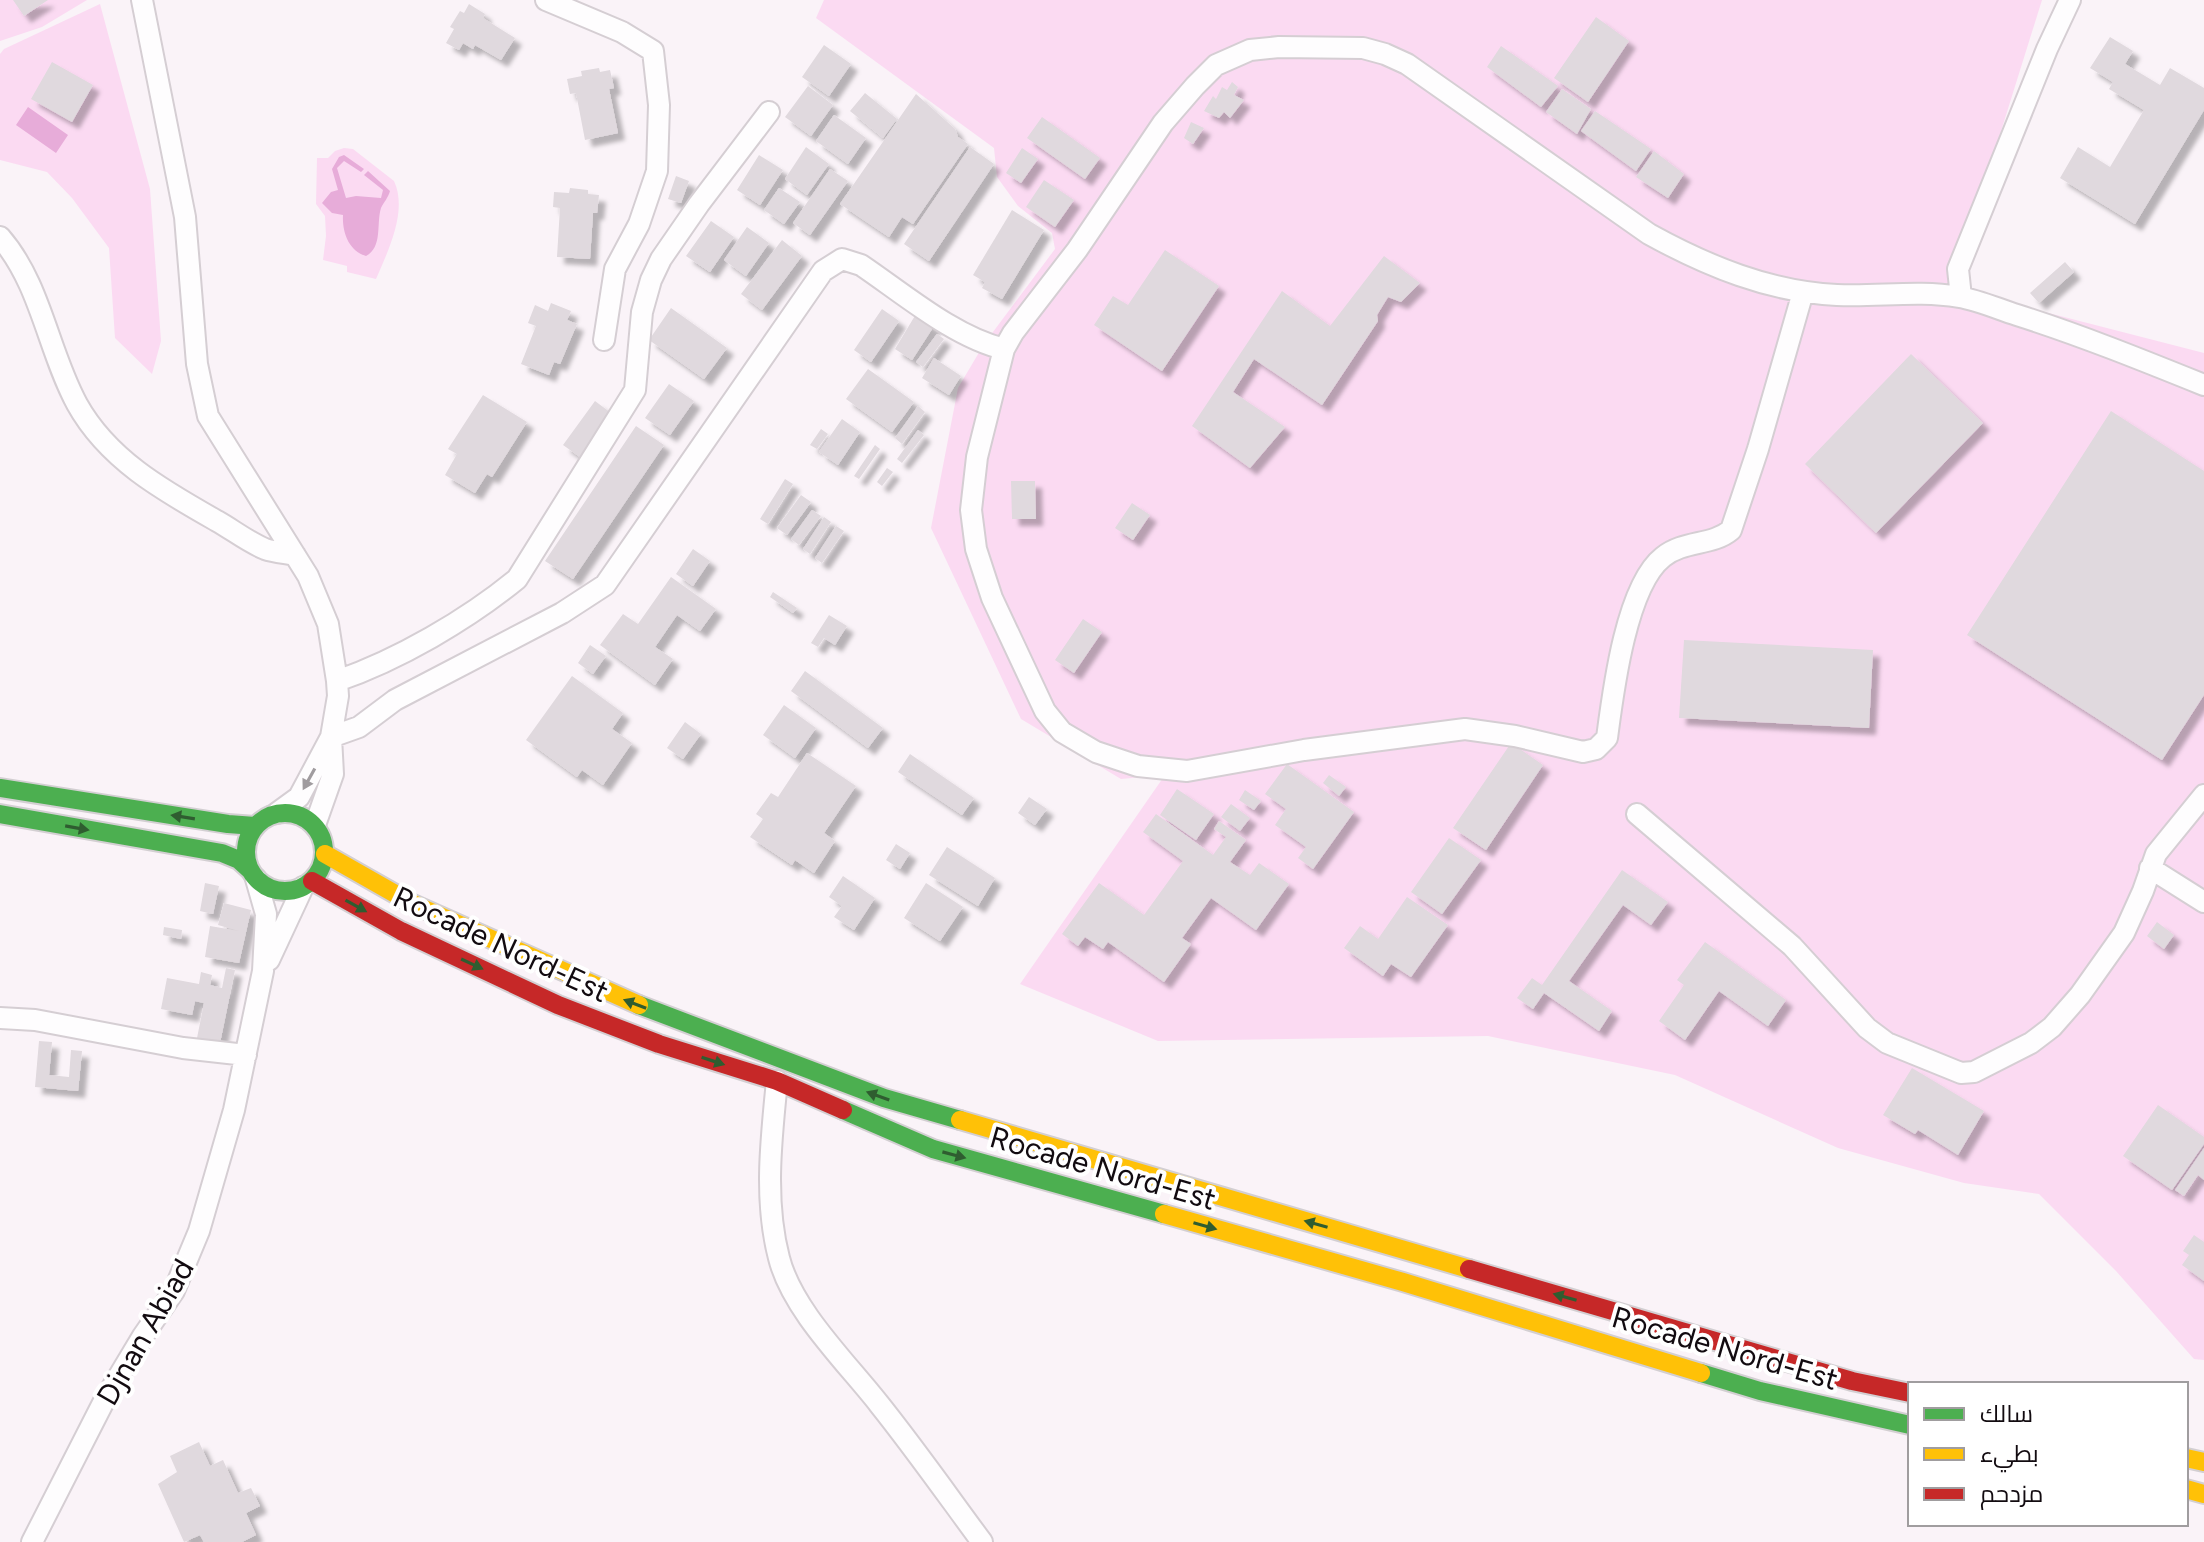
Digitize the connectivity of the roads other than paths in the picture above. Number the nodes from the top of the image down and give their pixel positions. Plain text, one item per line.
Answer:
1 (142, 0) edge
2 (546, 0) edge
3 (2070, 0) edge
4 (769, 112) dead end
5 (0, 237) edge
6 (1803, 292) junction
7 (1961, 297) junction
8 (604, 340) dead end
9 (1004, 349) junction
10 (2204, 385) edge
11 (295, 555) junction
12 (337, 681) junction
13 (331, 737) junction
14 (0, 788) edge
15 (2204, 795) edge
16 (0, 814) edge
17 (1637, 814) dead end
18 (268, 818) junction
19 (315, 825) junction
20 (325, 854) junction
21 (2150, 868) junction
22 (253, 874) junction
23 (308, 884) junction
24 (2204, 902) edge
25 (263, 971) junction
26 (0, 1018) edge
27 (246, 1055) junction
28 (777, 1081) junction
29 (1908, 1393) edge
30 (1908, 1425) edge
31 (32, 1542) edge
32 (982, 1542) edge

1 - 11 street
2 - 8 street
3 - 7 street
4 - 12 street
5 - 11 street
6 - 7 street
6 - 9 street
6 - 9 street
7 - 10 street
9 - 13 street
11 - 12 street
12 - 13 street
13 -> 18 street
13 - 19 street
18 -> 14 highway
15 - 21 street
16 -> 22 highway
17 - 21 street
18 - 19 highway
18 - 22 highway
19 - 20 highway
20 - 23 highway
29 -> 20 highway, Rocade Nord-Est
21 - 24 street
22 - 23 highway
22 - 25 street
23 - 25 street
23 -> 28 highway, Rocade Nord-Est
25 - 27 street, Djnan Abiad
26 - 27 street
27 - 31 street, Djnan Abiad
28 -> 30 highway, Rocade Nord-Est
28 - 32 street

